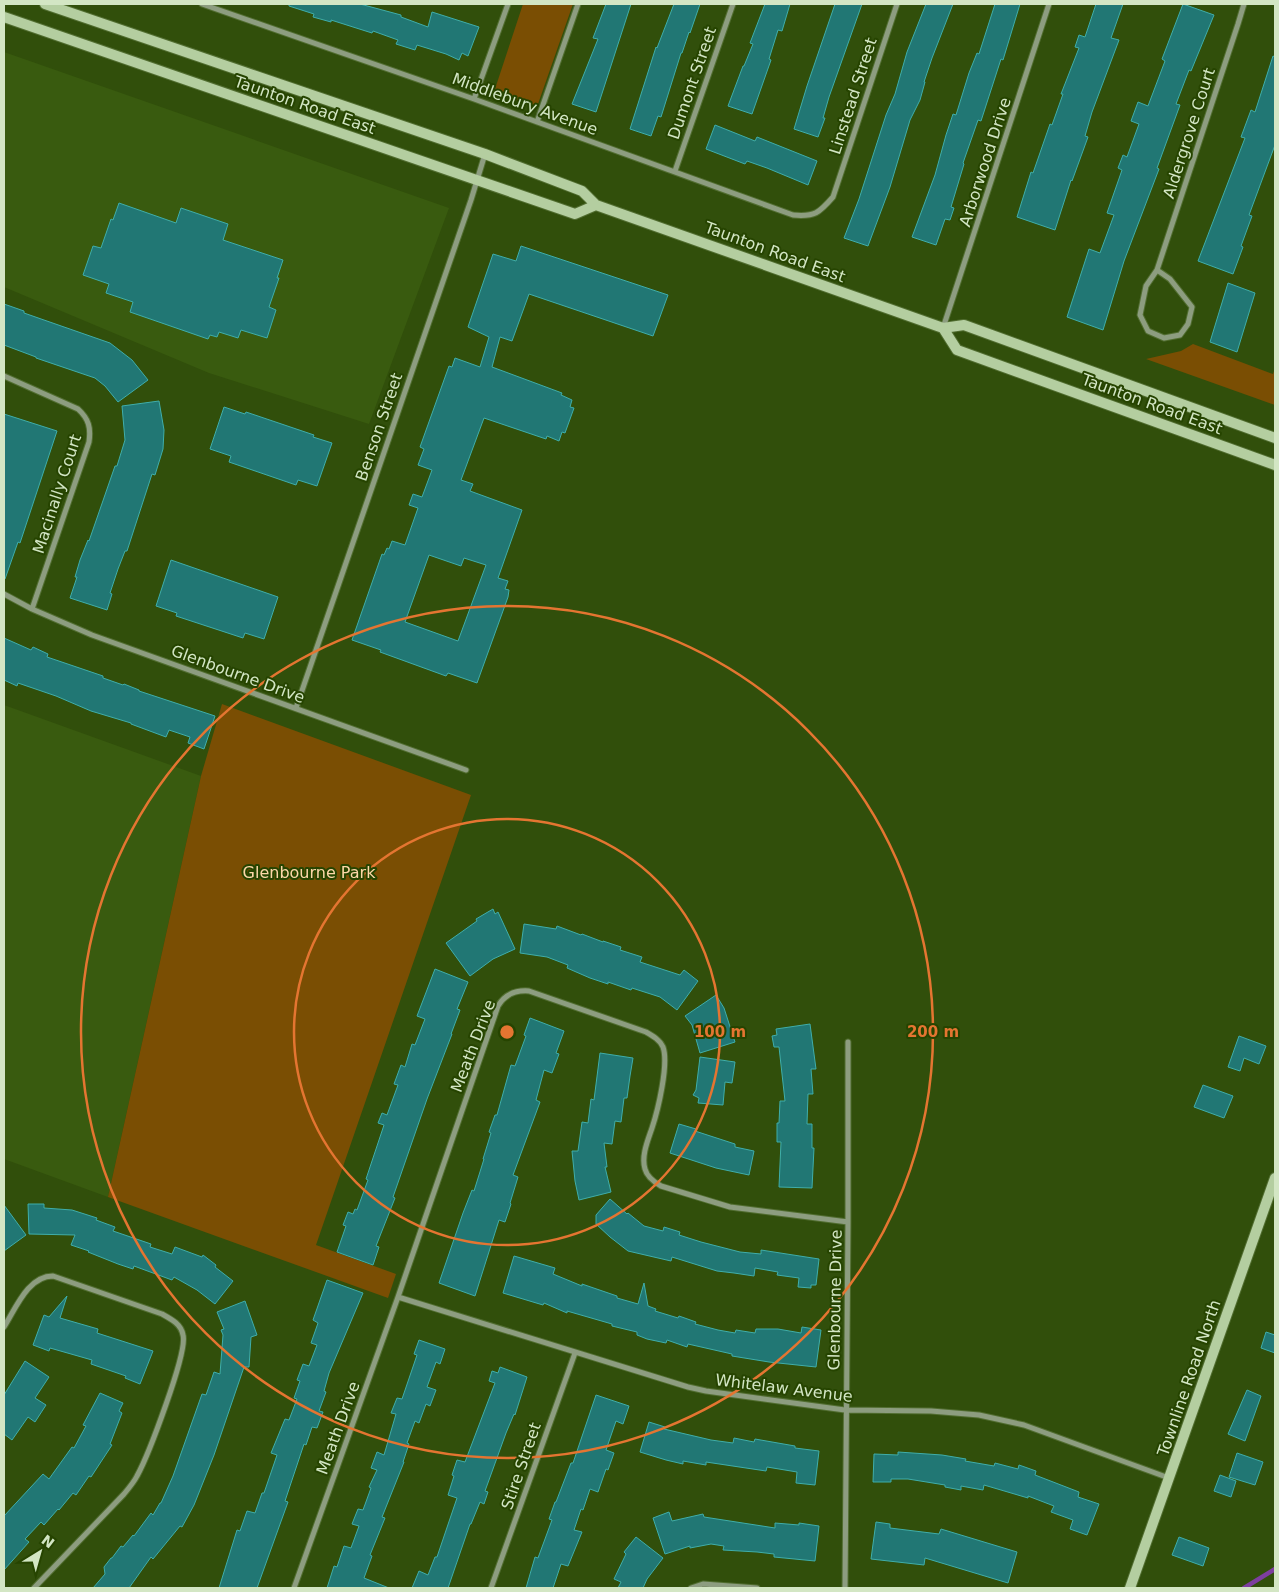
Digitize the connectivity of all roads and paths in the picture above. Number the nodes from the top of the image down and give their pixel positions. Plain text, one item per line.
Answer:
1 (45, 4) edge
2 (202, 4) edge
3 (508, 4) edge
4 (578, 4) edge
5 (733, 4) edge
6 (897, 4) edge
7 (1049, 4) edge
8 (1244, 4) edge
9 (4, 17) edge
10 (474, 99) junction
11 (537, 122) junction
12 (485, 154) junction
13 (675, 171) junction
14 (477, 181) junction
15 (833, 197) joint
16 (596, 204) junction
17 (1157, 270) junction
18 (943, 328) junction
19 (4, 376) edge
20 (1275, 438) edge
21 (1275, 465) edge
22 (4, 594) edge
23 (32, 609) junction
24 (296, 708) junction
25 (466, 770) dead end
26 (848, 1042) dead end
27 (1275, 1178) edge
28 (848, 1222) junction
29 (398, 1297) junction
30 (4, 1327) edge
31 (574, 1353) junction
32 (845, 1410) junction
33 (1170, 1478) junction
34 (34, 1588) edge
35 (294, 1588) edge
36 (491, 1588) edge
37 (691, 1588) edge
38 (757, 1588) edge
39 (845, 1588) edge
40 (1130, 1588) edge

1 - 12 main road, Taunton Road East
2 - 10 street, Middlebury Avenue
3 - 10 street
4 - 11 street
5 - 13 street, Dumont Street
6 - 15 street, Linstead Street
7 - 18 street, Arborwood Drive
8 - 17 street, Aldergrove Court
9 - 14 main road, Taunton Road East
10 - 11 street, Middlebury Avenue
11 - 13 street, Middlebury Avenue
12 - 14 street, Benson Street
12 - 16 main road, Taunton Road East
13 - 15 street, Middlebury Avenue
14 - 16 main road, Taunton Road East
14 - 24 street, Benson Street
16 - 18 main road, Taunton Road East
17 - 17 street, Aldergrove Court
18 - 20 main road, Taunton Road East
18 - 21 main road, Taunton Road East
19 - 23 street, Macinally Court
22 - 23 street, Glenbourne Drive
23 - 24 street, Glenbourne Drive
24 - 25 street, Glenbourne Drive
26 - 28 street, Glenbourne Drive
27 - 33 main road, Townline Road North
28 - 29 street, Meath Drive
28 - 32 street, Glenbourne Drive
29 - 31 street, Whitelaw Avenue
29 - 35 street, Meath Drive
30 - 34 street
31 - 32 street, Whitelaw Avenue
31 - 36 street, Stire Street
32 - 33 street, Whitelaw Avenue
32 - 39 street, Glenbourne Drive
33 - 40 main road, Townline Road North
37 - 38 street

